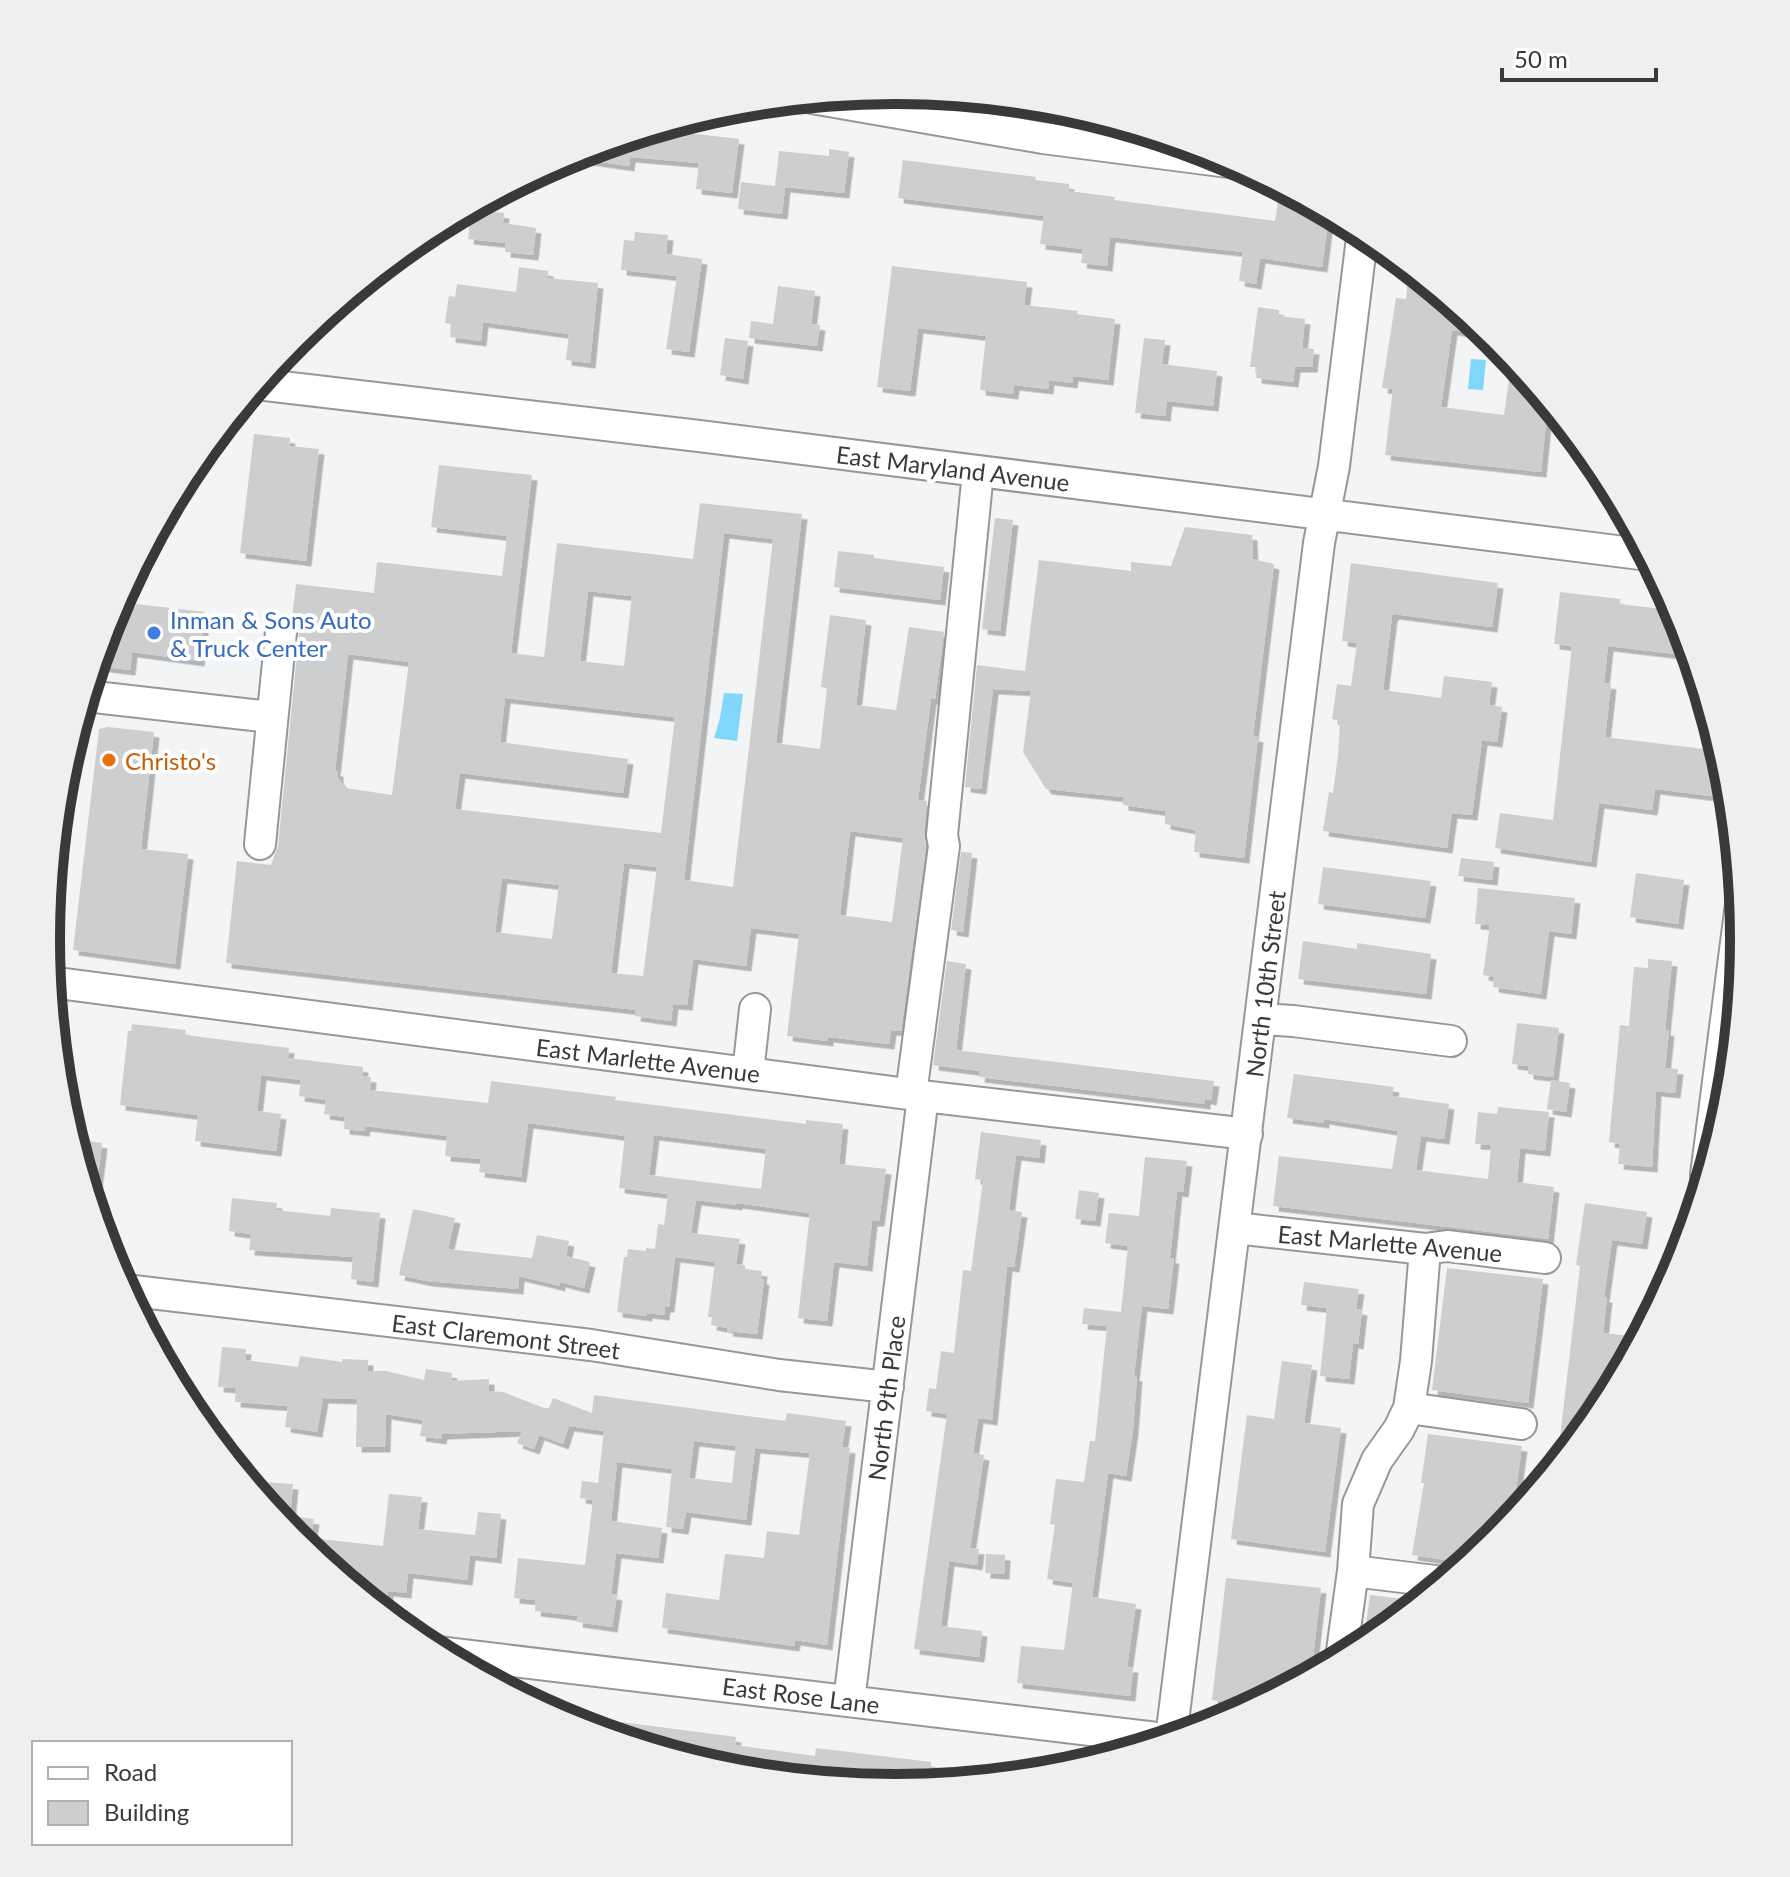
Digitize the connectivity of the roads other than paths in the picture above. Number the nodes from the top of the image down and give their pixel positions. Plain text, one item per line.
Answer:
1 (851, 105) edge
2 (1187, 157) edge
3 (1361, 246) edge
4 (269, 386) edge
5 (978, 472) junction
6 (1325, 514) junction
7 (1636, 553) edge
8 (281, 632) dead end
9 (96, 697) edge
10 (271, 717) junction
11 (260, 844) dead end
12 (62, 984) edge
13 (755, 1009) dead end
14 (1262, 1019) junction
15 (1724, 1034) edge
16 (1451, 1041) dead end
17 (1721, 1059) edge
18 (748, 1073) junction
19 (917, 1095) junction
20 (1247, 1134) junction
21 (1235, 1228) junction
22 (1425, 1249) junction
23 (1545, 1258) dead end
24 (139, 1292) edge
25 (888, 1387) junction
26 (1409, 1408) junction
27 (1521, 1424) dead end
28 (1353, 1571) junction
29 (1429, 1580) edge
30 (1343, 1643) edge
31 (467, 1656) edge
32 (849, 1701) junction
33 (1170, 1727) edge
34 (1141, 1736) edge

1 - 2 street
3 - 6 street, North 10th Street
4 - 5 street, East Maryland Avenue
5 - 6 street, East Maryland Avenue
5 - 19 street, North 9th Place
6 - 7 street, East Maryland Avenue
6 - 14 street, North 10th Street
8 - 10 street
9 - 10 street
10 - 11 street
12 - 18 street, East Marlette Avenue
13 - 18 street
14 - 16 street
14 - 20 street, North 10th Street
15 - 17 street
18 - 19 street, East Marlette Avenue
19 - 20 street, East Marlette Avenue
19 - 25 street, North 9th Place
20 - 21 street, North 10th Street
21 - 22 street, East Marlette Avenue
21 - 33 street, North 10th Street
22 - 23 street, East Marlette Avenue
22 - 26 street
24 - 25 street, East Claremont Street
25 - 32 street, North 9th Place
26 - 27 street
26 - 28 street
28 - 29 street
28 - 30 street
31 - 32 street, East Rose Lane
32 - 34 street, East Rose Lane

